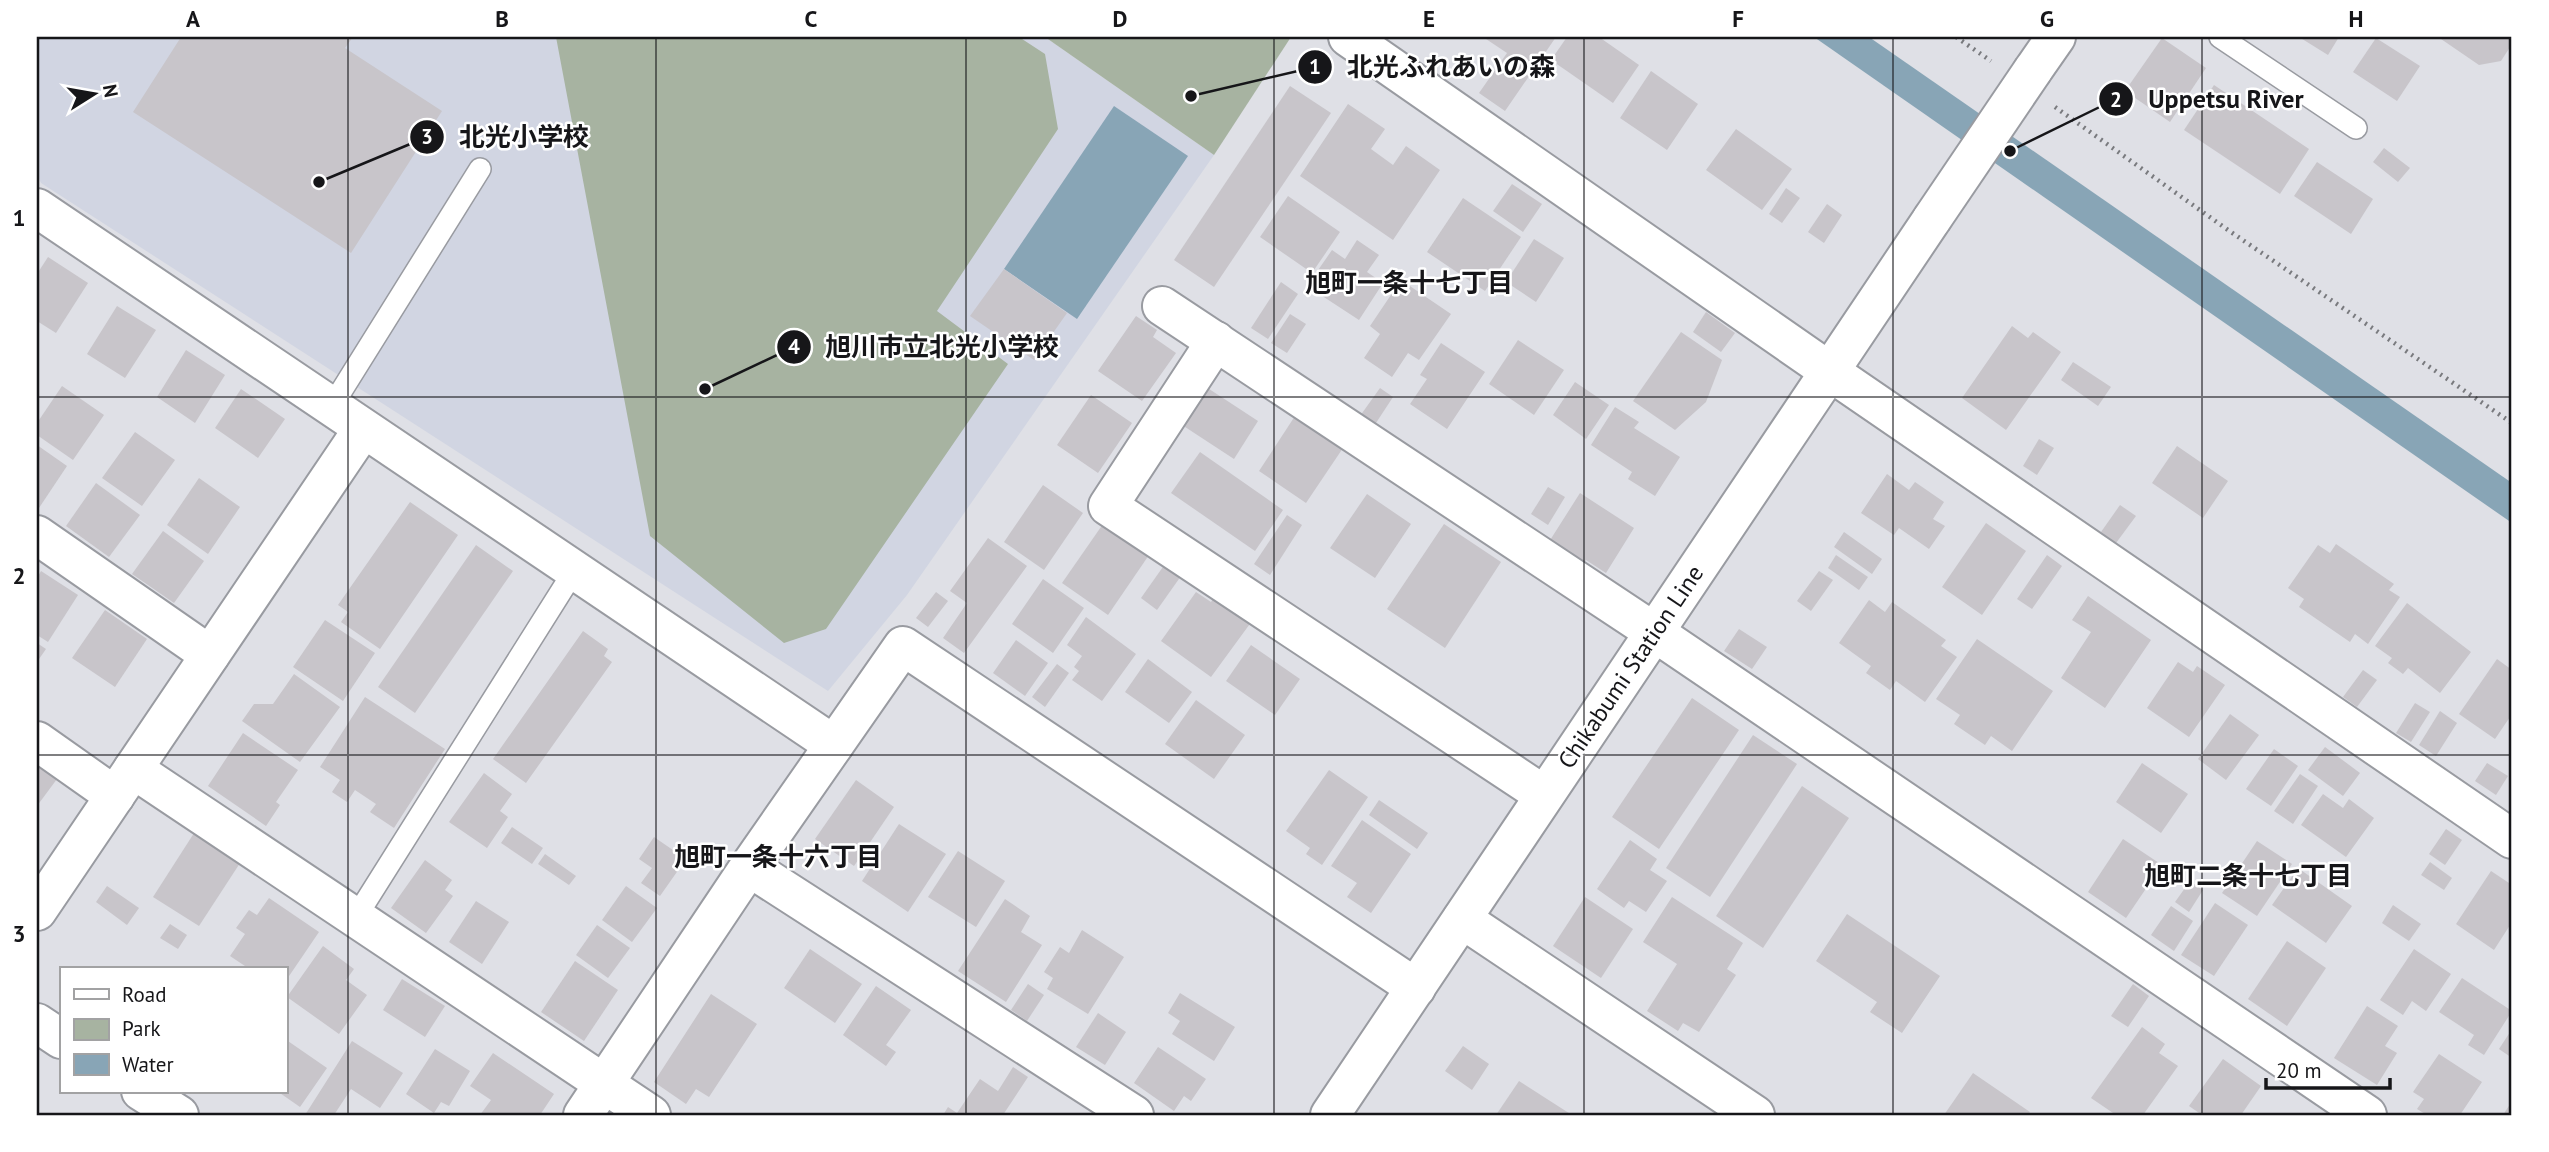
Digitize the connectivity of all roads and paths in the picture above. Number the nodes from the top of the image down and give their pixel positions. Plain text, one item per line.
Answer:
1 (1348, 37) edge
2 (1956, 37) edge
3 (2056, 37) edge
4 (2220, 37) edge
5 (2027, 80) junction
6 (2356, 128) dead end
7 (480, 169) dead end
8 (37, 208) edge
9 (1162, 306) dead end
10 (1216, 341) junction
11 (1829, 371) junction
12 (332, 406) junction
13 (2512, 423) edge
14 (363, 429) junction
15 (37, 535) edge
16 (574, 571) junction
17 (1654, 632) junction
18 (210, 655) junction
19 (37, 741) edge
20 (834, 745) junction
21 (124, 782) junction
22 (1544, 796) junction
23 (2512, 839) edge
24 (749, 867) junction
25 (37, 911) edge
26 (356, 917) junction
27 (1462, 919) junction
28 (1416, 988) junction
29 (37, 1023) edge
30 (60, 1038) edge
31 (605, 1084) junction
32 (143, 1092) edge
33 (178, 1115) edge
34 (583, 1115) edge
35 (651, 1115) edge
36 (1134, 1115) edge
37 (1330, 1115) edge
38 (1755, 1115) edge
39 (2367, 1115) edge

1 - 11 street
2 - 5 path
3 - 5 street
4 - 6 lane
5 - 11 street, Chikabumi Station Line, bridge
5 - 13 path
7 - 12 lane
8 - 12 street
9 - 10 street
10 - 17 street
10 - 22 street
11 - 17 street, Chikabumi Station Line
11 - 23 street
12 - 14 street
14 - 16 street
14 - 18 street
15 - 18 street
16 - 20 street
16 - 26 lane
17 - 22 street, Chikabumi Station Line
17 - 39 street
18 - 21 street
19 - 21 street
20 - 24 street
20 - 28 street
21 - 25 street
21 - 26 street
22 - 27 street, Chikabumi Station Line
24 - 31 street
24 - 36 street
26 - 31 street
27 - 28 street, Chikabumi Station Line
27 - 38 street
28 - 37 street, Chikabumi Station Line
29 - 30 street
31 - 34 street
31 - 35 street
32 - 33 street

